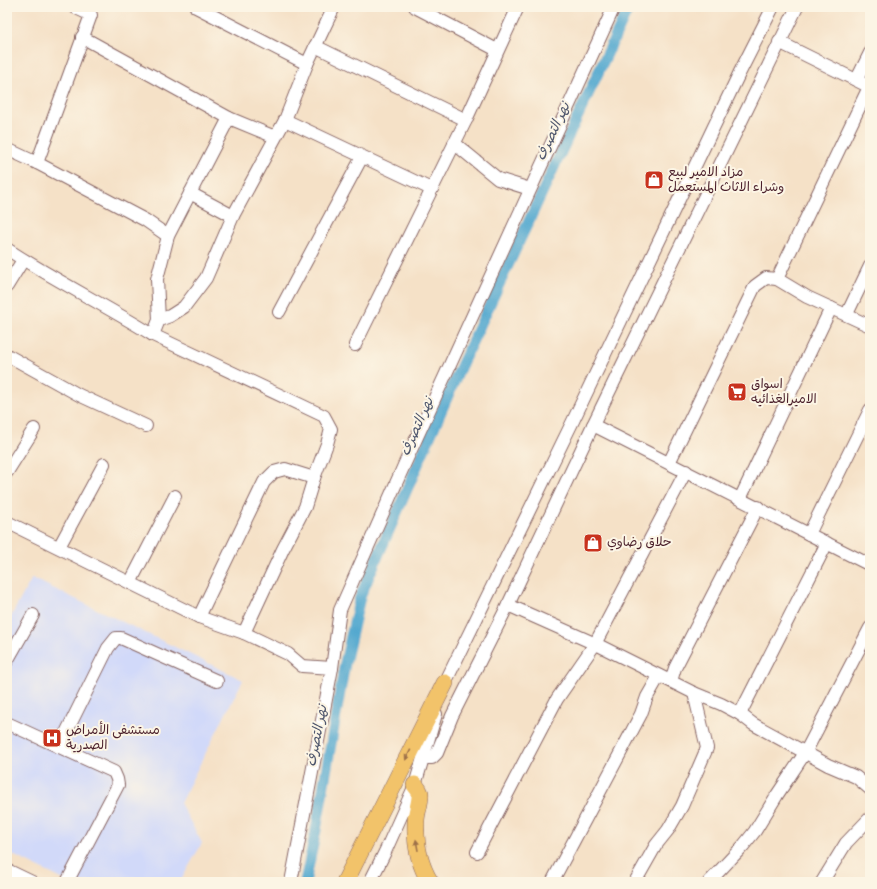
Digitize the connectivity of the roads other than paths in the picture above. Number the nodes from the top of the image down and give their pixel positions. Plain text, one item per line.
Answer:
1 (74, 7) edge
2 (196, 7) edge
3 (334, 7) edge
4 (518, 7) edge
5 (614, 7) edge
6 (773, 7) edge
7 (797, 7) edge
8 (422, 8) edge
9 (92, 11) edge
10 (82, 37) junction
11 (779, 42) junction
12 (315, 46) junction
13 (497, 50) junction
14 (870, 53) edge
15 (307, 64) junction
16 (856, 80) junction
17 (870, 87) edge
18 (229, 118) junction
19 (285, 120) junction
20 (466, 120) junction
21 (275, 137) junction
22 (454, 143) junction
23 (7, 150) edge
24 (362, 157) junction
25 (37, 163) junction
26 (530, 189) junction
27 (430, 190) junction
28 (190, 193) junction
29 (233, 216) junction
30 (168, 236) junction
31 (7, 249) edge
32 (23, 260) junction
33 (870, 266) edge
34 (777, 280) junction
35 (7, 286) edge
36 (831, 308) junction
37 (279, 312) dead end
38 (847, 314) junction
39 (158, 320) junction
40 (870, 326) edge
41 (153, 335) junction
42 (355, 345) dead end
43 (7, 355) edge
44 (870, 410) edge
45 (593, 425) junction
46 (146, 426) dead end
47 (34, 429) dead end
48 (669, 462) junction
49 (104, 464) dead end
50 (686, 471) junction
51 (7, 472) edge
52 (314, 478) junction
53 (175, 496) dead end
54 (740, 499) junction
55 (758, 507) junction
56 (7, 522) edge
57 (809, 534) junction
58 (826, 543) junction
59 (59, 547) junction
60 (870, 565) edge
61 (130, 583) junction
62 (508, 605) junction
63 (33, 615) dead end
64 (199, 617) junction
65 (870, 628) edge
66 (244, 633) junction
67 (595, 644) junction
68 (7, 661) edge
69 (332, 668) junction
70 (659, 676) junction
71 (217, 681) dead end
72 (671, 681) junction
73 (445, 683) junction
74 (694, 693) junction
75 (740, 714) junction
76 (7, 723) edge
77 (59, 747) junction
78 (805, 753) junction
79 (423, 758) junction
80 (415, 786) junction
81 (870, 789) edge
82 (870, 818) edge
83 (866, 831) edge
84 (477, 852) dead end
85 (7, 870) edge
86 (32, 882) edge
87 (67, 882) edge
88 (291, 882) edge
89 (345, 882) edge
90 (370, 882) edge
91 (430, 882) edge
92 (552, 882) edge
93 (634, 882) edge
94 (709, 882) edge
95 (822, 882) edge

1 - 9 street
2 - 15 street
3 - 12 street
4 - 13 street
5 - 26 street
6 - 73 street
7 - 11 street
8 - 13 street
9 - 10 street
10 - 18 street
10 - 25 street
11 - 16 street
11 - 45 street
12 - 15 street
12 - 20 street
13 - 20 street
14 - 16 street
15 - 19 street
16 - 17 street
17 - 34 street
18 - 21 street
18 - 28 street
19 - 21 street
19 - 24 street
20 - 22 street
21 - 29 street
22 - 26 street
22 - 27 street
23 - 25 street
24 - 27 street
24 - 37 street
25 - 30 street
26 - 69 street
27 - 42 street
28 - 29 street
28 - 30 street
29 - 39 street
30 - 39 street
31 - 32 street
32 - 35 street
32 - 41 street
33 - 38 street
34 - 36 street
34 - 48 street
36 - 38 street
36 - 54 street
38 - 40 street
39 - 41 street
41 - 52 street
43 - 46 street
44 - 57 street
45 - 48 street
45 - 62 street
47 - 51 street
48 - 50 street
49 - 59 street
50 - 54 street
50 - 67 street
52 - 64 street
52 - 66 street
53 - 61 street
54 - 55 street
55 - 57 street
55 - 72 street
56 - 59 street
57 - 58 street
58 - 60 street
58 - 75 street
59 - 61 street
61 - 64 street
62 - 67 street
62 - 79 street
63 - 68 street
64 - 66 street
65 - 78 street
66 - 69 street
67 - 70 street
67 - 84 street
69 - 88 street
70 - 72 street
70 - 92 street
71 - 77 street
72 - 74 street
73 - 79 street
73 -> 89 highway
74 - 75 street
74 - 93 street
75 - 78 street
76 - 77 street
77 - 87 street
78 - 81 street
78 - 94 street
79 - 80 street
80 - 90 street
91 -> 80 highway
82 - 83 street
83 - 95 street
85 - 86 street

